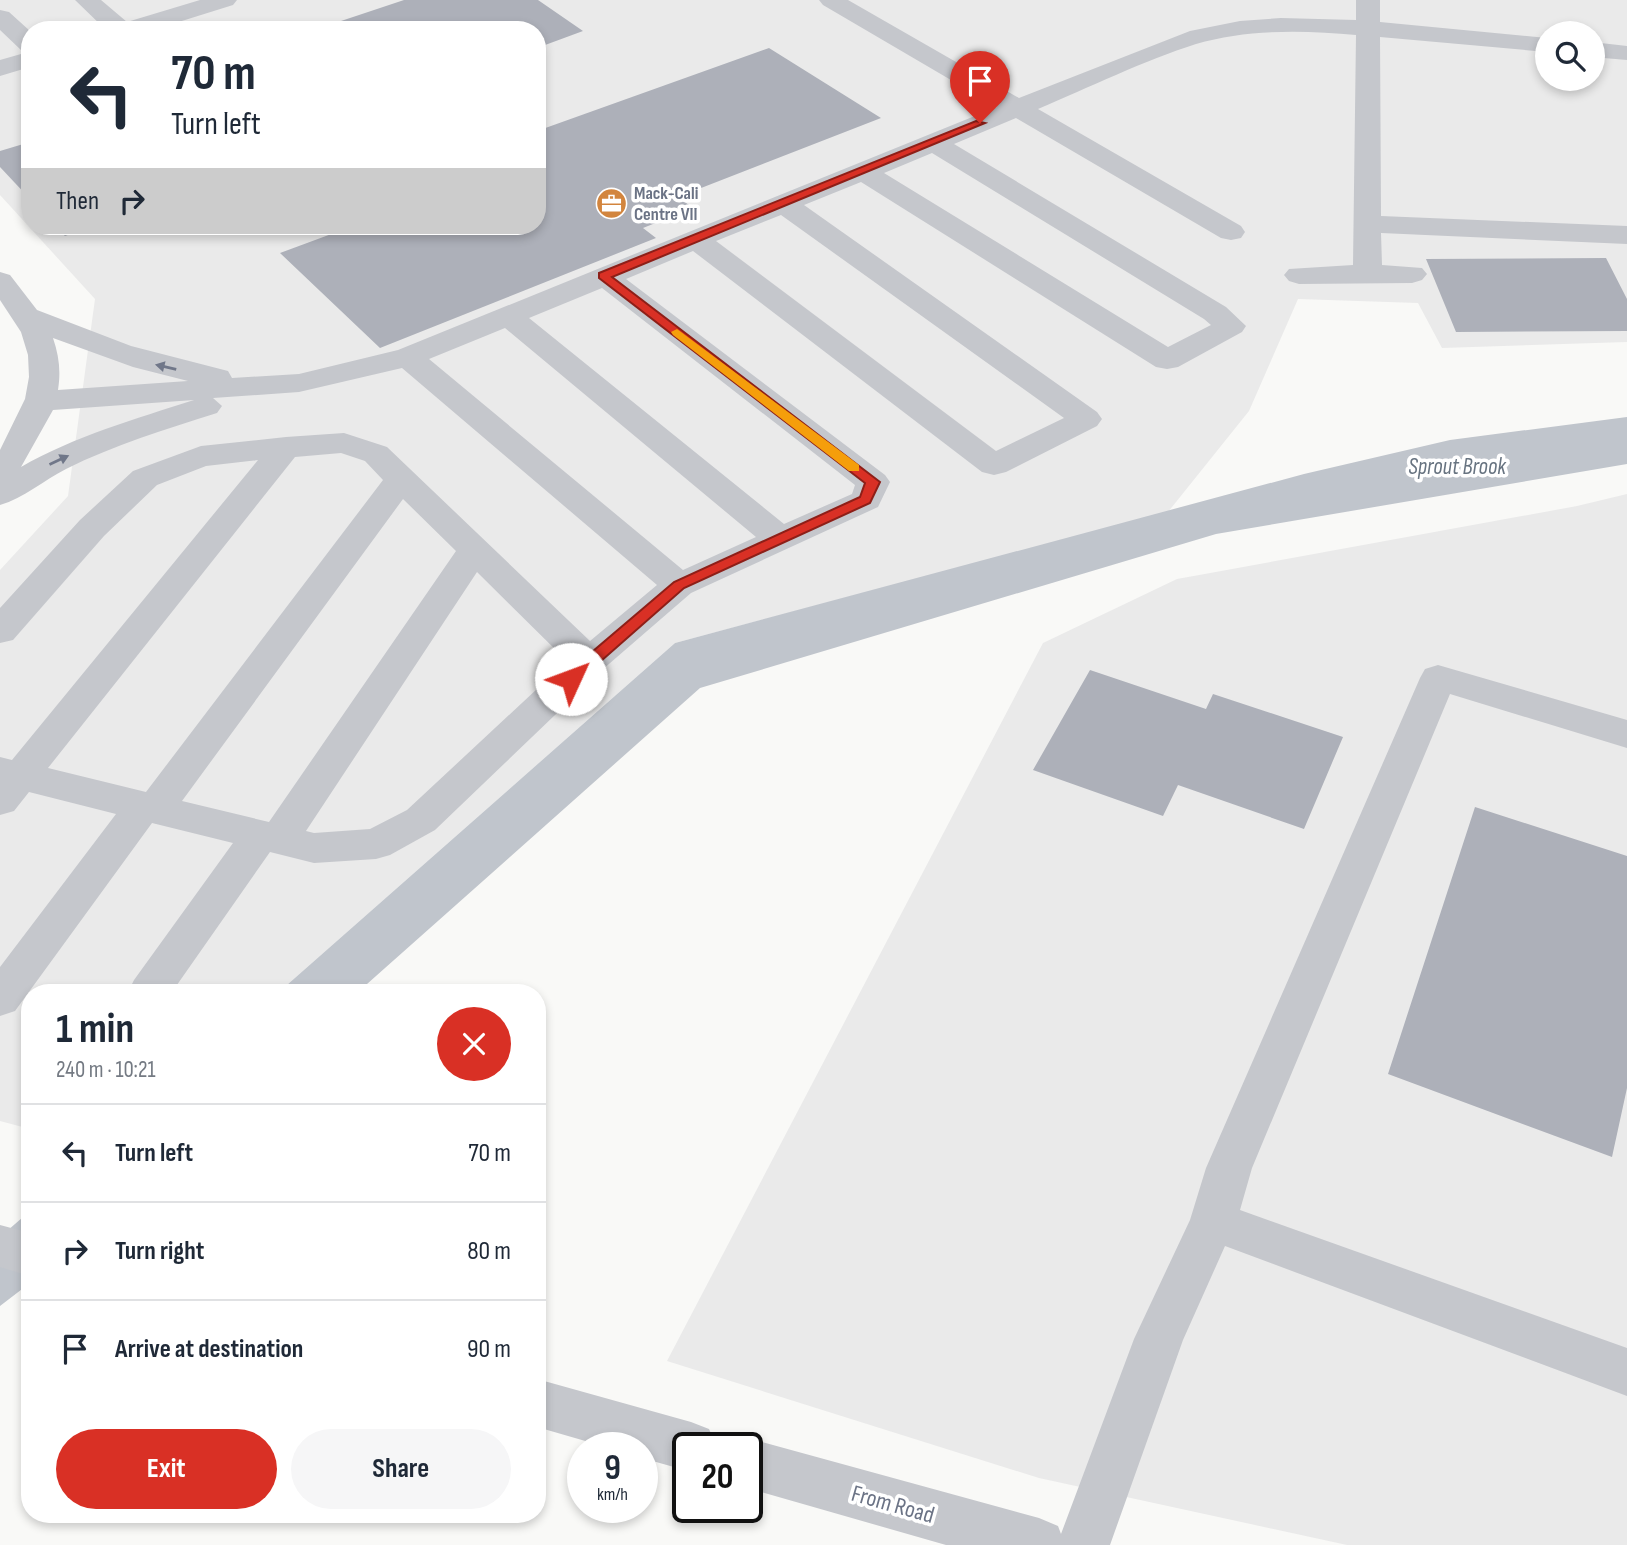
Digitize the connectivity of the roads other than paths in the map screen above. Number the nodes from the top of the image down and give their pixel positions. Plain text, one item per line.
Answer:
1 (87, 0) edge
2 (831, 0) edge
3 (1368, 0) edge
4 (218, 1) edge
5 (0, 17) edge
6 (111, 21) edge
7 (155, 21) edge
8 (1367, 29) junction
9 (21, 37) edge
10 (1535, 44) edge
11 (1605, 50) edge
12 (1627, 52) edge
13 (21, 62) edge
14 (0, 68) edge
15 (1017, 108) junction
16 (933, 142) junction
17 (862, 171) junction
18 (783, 203) junction
19 (1367, 224) junction
20 (1230, 232) dead end
21 (1627, 235) edge
22 (695, 239) junction
23 (1368, 274) junction
24 (1412, 274) dead end
25 (1299, 275) dead end
26 (604, 276) junction
27 (0, 281) edge
28 (506, 315) junction
29 (27, 316) junction
30 (408, 357) junction
31 (268, 386) junction
32 (40, 401) junction
33 (286, 447) junction
34 (0, 475) edge
35 (401, 479) junction
36 (0, 494) edge
37 (780, 539) junction
38 (474, 550) junction
39 (679, 585) junction
40 (0, 631) edge
41 (589, 661) junction
42 (1627, 734) edge
43 (7, 783) edge
44 (149, 807) junction
45 (270, 837) junction
46 (155, 984) edge
47 (0, 999) edge
48 (1213, 1221) junction
49 (0, 1246) edge
50 (21, 1252) edge
51 (1627, 1372) edge
52 (546, 1406) edge
53 (672, 1442) edge
54 (763, 1467) edge
55 (1039, 1545) edge
56 (1083, 1545) edge

1 - 6 street
2 - 15 street
3 - 8 street
4 - 7 street
5 - 9 street
8 - 10 street
8 - 15 street
8 - 19 street
11 - 12 street
13 - 14 street
15 - 16 street
15 - 20 street
16 - 17 street
16 - 17 street
17 - 18 street
18 - 22 street
18 - 22 street
19 - 21 street
19 - 23 street
22 - 26 street
23 - 24 street
23 - 25 street
26 - 28 street
26 - 37 street
27 - 29 street
28 - 30 street
28 - 37 street
31 -> 29 street
29 - 32 street
30 - 31 street
30 - 39 street
31 - 32 street
36 -> 31 street
32 - 34 street
33 - 35 street
33 - 40 street
33 - 43 street
35 - 38 street
35 - 44 street
37 - 39 street
38 - 41 street
38 - 45 street
39 - 41 street
41 - 45 street
42 - 48 street
43 - 44 street
44 - 45 street
44 - 47 street
45 - 46 street
48 - 51 street
48 - 56 street
49 - 50 street
52 - 53 street
54 - 55 street, From Road

